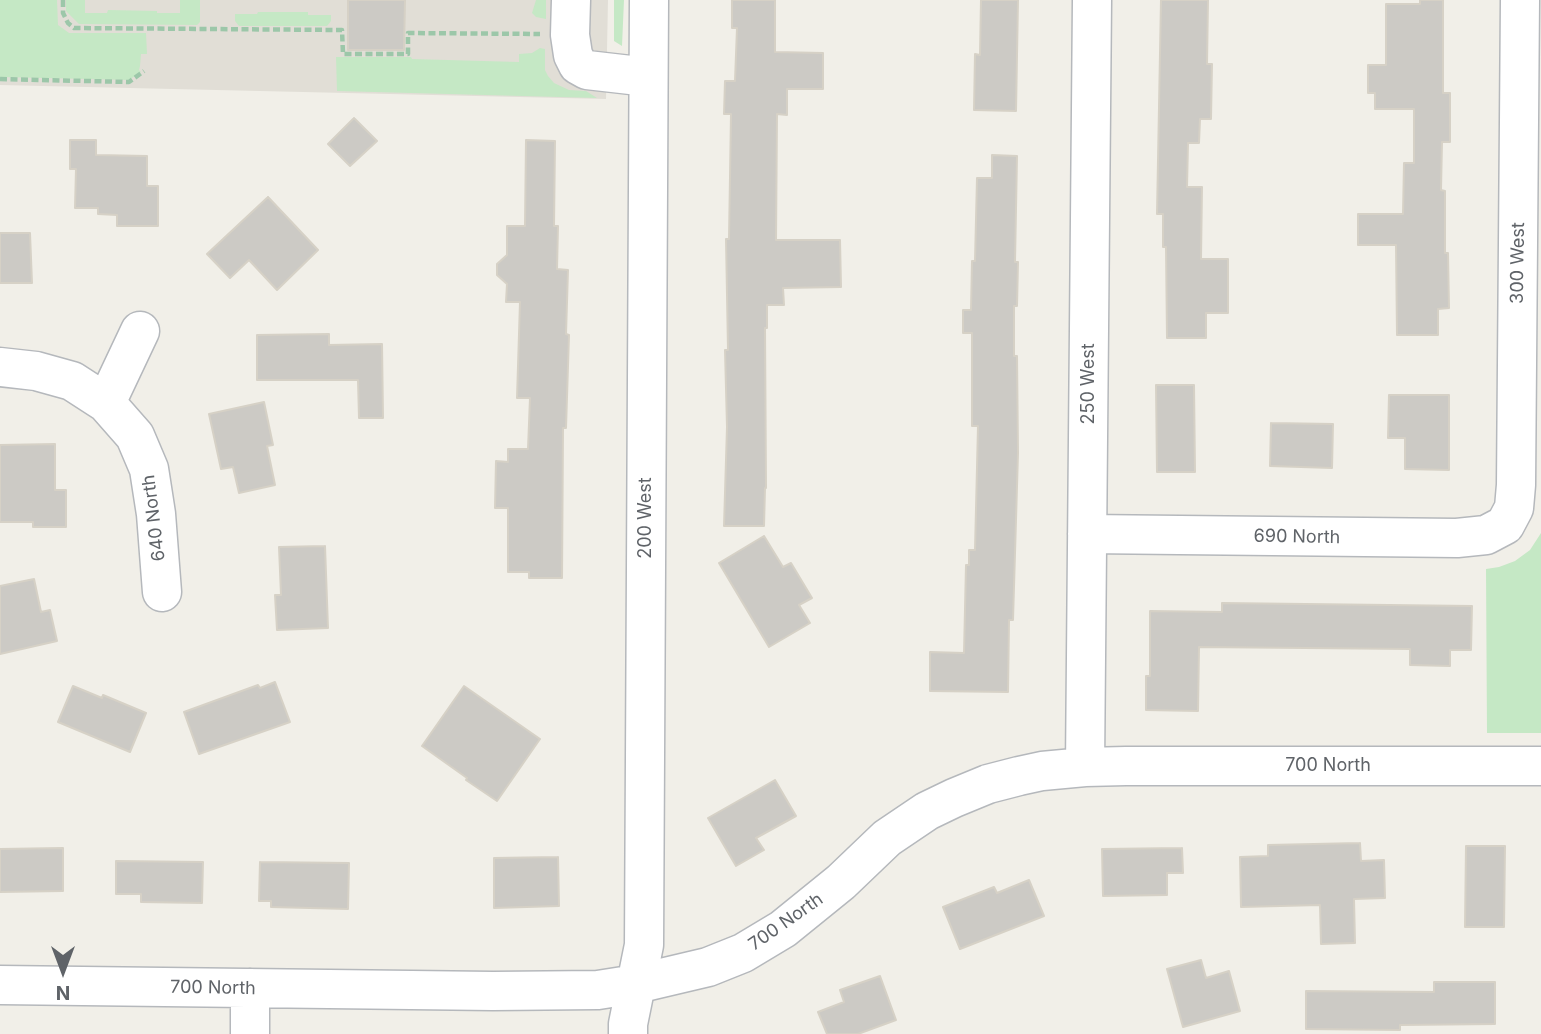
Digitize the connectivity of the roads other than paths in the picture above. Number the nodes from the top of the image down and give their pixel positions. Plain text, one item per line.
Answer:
1 (571, 0) edge
2 (649, 0) edge
3 (1092, 0) edge
4 (1521, 0) edge
5 (648, 77) junction
6 (140, 331) dead end
7 (0, 367) edge
8 (106, 403) junction
9 (1505, 525) joint
10 (1087, 534) junction
11 (162, 592) dead end
12 (1541, 766) edge
13 (1086, 767) junction
14 (636, 984) junction
15 (0, 985) edge
16 (250, 988) junction
17 (250, 1034) edge
18 (628, 1034) edge

1 - 5 street
2 - 5 street, 200 West
3 - 10 street, 250 West
4 - 9 street, 300 West
5 - 14 street, 200 West
6 - 8 street
7 - 8 street, 640 North
8 - 11 street, 640 North
9 - 10 street, 690 North
10 - 13 street, 250 West
12 - 13 street, 700 North
13 - 14 street, 700 North
14 - 16 street, 700 North
14 - 18 street, 200 West
15 - 16 street, 700 North
16 - 17 street

